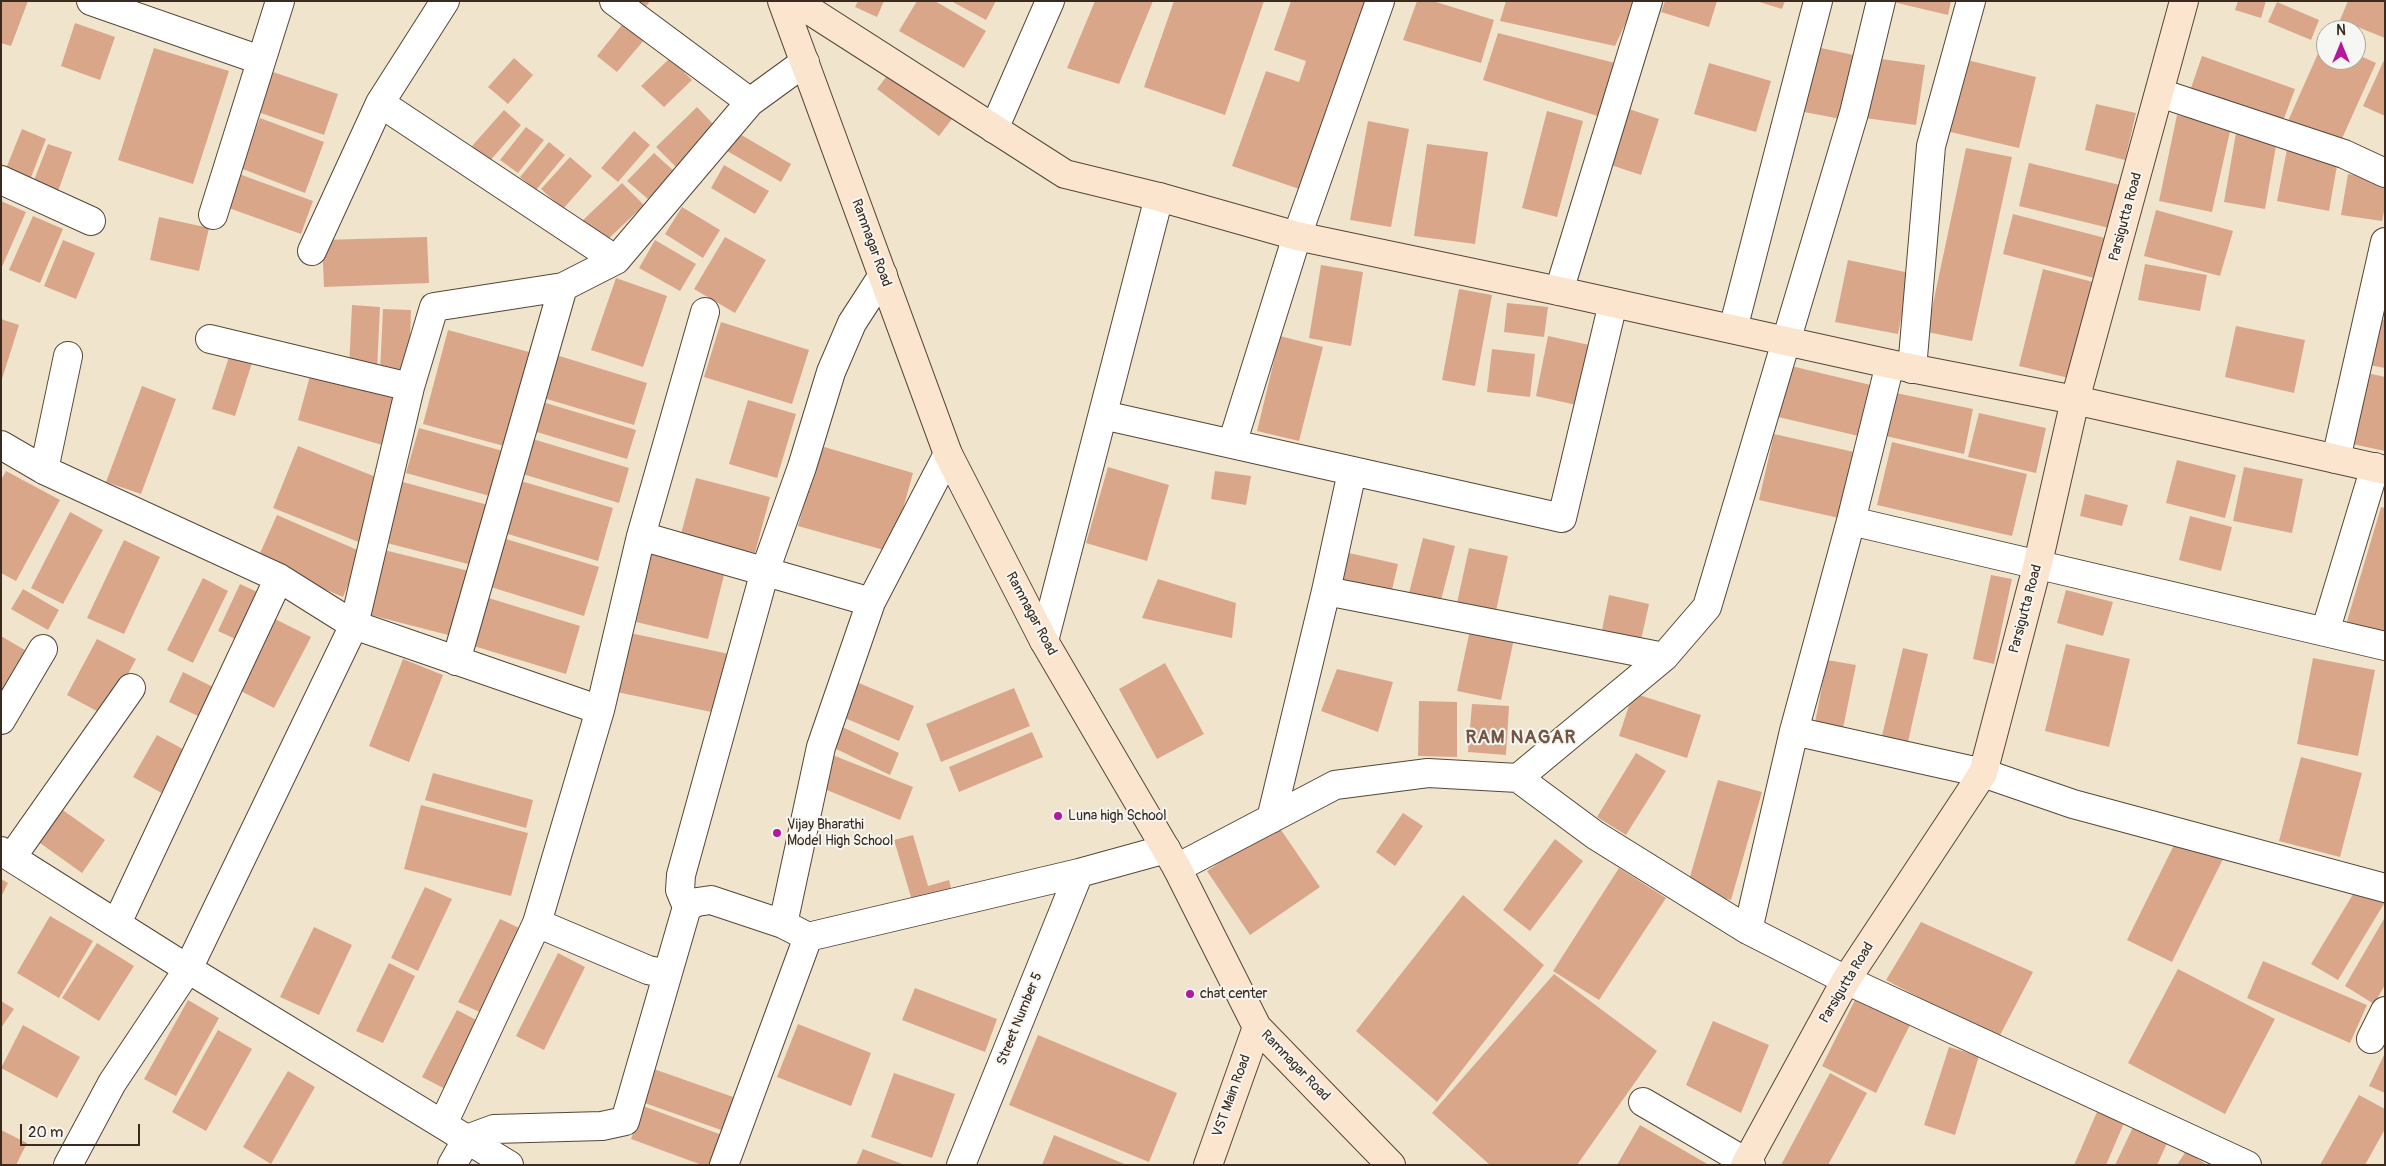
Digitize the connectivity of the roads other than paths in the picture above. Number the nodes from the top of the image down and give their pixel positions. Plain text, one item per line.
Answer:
1 (91, 1) edge
2 (280, 1) edge
3 (446, 1) edge
4 (614, 1) edge
5 (782, 1) edge
6 (795, 1) edge
7 (1050, 1) edge
8 (1380, 1) edge
9 (1648, 1) edge
10 (1818, 1) edge
11 (1880, 1) edge
12 (1971, 1) edge
13 (2184, 1) edge
14 (260, 60) junction
15 (805, 62) junction
16 (2160, 93) junction
17 (750, 102) junction
18 (380, 103) junction
19 (994, 128) junction
20 (2385, 174) edge
21 (1, 180) edge
22 (1159, 197) junction
23 (213, 215) dead end
24 (91, 220) dead end
25 (1297, 236) junction
26 (2385, 242) edge
27 (312, 251) dead end
28 (616, 260) junction
29 (883, 276) junction
30 (563, 287) junction
31 (1559, 291) junction
32 (1613, 303) junction
33 (705, 312) dead end
34 (1732, 329) junction
35 (210, 339) dead end
36 (1786, 341) junction
37 (68, 356) dead end
38 (1901, 367) junction
39 (410, 387) junction
40 (2075, 400) junction
41 (1103, 415) junction
42 (1, 444) edge
43 (1232, 444) junction
44 (948, 454) junction
45 (2336, 459) junction
46 (2380, 469) edge
47 (44, 470) junction
48 (1352, 472) junction
49 (1851, 521) junction
50 (641, 536) junction
51 (2038, 563) junction
52 (765, 571) junction
53 (279, 578) junction
54 (1326, 590) junction
55 (872, 602) junction
56 (354, 625) junction
57 (2326, 632) junction
58 (1044, 641) junction
59 (2385, 646) edge
60 (43, 649) dead end
61 (1664, 657) junction
62 (456, 661) junction
63 (131, 688) dead end
64 (600, 710) junction
65 (1, 720) edge
66 (1794, 731) junction
67 (1983, 773) junction
68 (1518, 778) junction
69 (1270, 819) junction
70 (6, 854) edge
71 (1171, 859) junction
72 (1079, 872) junction
73 (2385, 888) edge
74 (686, 907) junction
75 (117, 923) junction
76 (537, 923) junction
77 (783, 924) junction
78 (1748, 930) junction
79 (808, 937) junction
80 (188, 969) junction
81 (668, 974) junction
82 (1846, 980) junction
83 (2385, 1011) edge
84 (1257, 1027) junction
85 (2371, 1039) dead end
86 (1643, 1102) dead end
87 (443, 1124) junction
88 (467, 1139) junction
89 (1748, 1164) edge
90 (68, 1165) edge
91 (452, 1165) edge
92 (509, 1165) edge
93 (724, 1165) edge
94 (961, 1165) edge
95 (1208, 1165) edge
96 (1391, 1165) edge
97 (2247, 1165) edge

1 - 14 street
2 - 14 street
3 - 18 street
4 - 17 street
5 - 15 street, Ramnagar Road
6 - 19 street
7 - 19 street
8 - 25 street
9 - 31 street
10 - 34 street
11 - 36 street
12 - 38 street
13 - 16 street, Parsigutta Road
14 - 23 street
15 - 17 street
15 - 29 street, Ramnagar Road
16 - 20 street
16 - 40 street, Parsigutta Road
17 - 28 street
18 - 27 street
18 - 28 street
19 - 22 street
21 - 24 street
22 - 25 street
22 - 41 street
25 - 31 street
25 - 43 street
26 - 45 street
28 - 30 street
29 - 44 street, Ramnagar Road
29 - 52 street
30 - 39 street
30 - 62 street
31 - 32 street
32 - 34 street
32 - 48 street
33 - 50 street
34 - 36 street
35 - 39 street
36 - 38 street
36 - 61 street
37 - 47 street
38 - 40 street
38 - 49 street
39 - 56 street
40 - 45 street
40 - 51 street, Parsigutta Road
41 - 43 street
41 - 58 street
42 - 47 street
43 - 48 street
44 - 55 street
44 - 58 street, Ramnagar Road
45 - 46 street
46 - 57 street
47 - 53 street
48 - 54 street
49 - 51 street
49 - 66 street
50 - 52 street
50 - 64 street
51 - 57 street
51 - 67 street, Parsigutta Road
52 - 55 street
52 - 74 street
53 - 56 street
53 - 75 street
54 - 61 street
54 - 69 street
55 - 77 street
56 - 62 street
56 - 80 street
57 - 59 street
58 - 71 street, Ramnagar Road
60 - 65 street
61 - 68 street
62 - 64 street
63 - 70 street
64 - 76 street
66 - 67 street
66 - 78 street
67 - 73 street
67 - 82 street, Parsigutta Road
68 - 69 street
68 - 78 street
69 - 71 street
70 - 75 street
71 - 72 street
71 - 84 street, Ramnagar Road
72 - 79 street
72 - 94 street, Street Number 5
74 - 77 street
74 - 81 street
75 - 80 street
76 - 81 street
76 - 87 street
77 - 79 street
78 - 82 street
79 - 93 street
80 - 87 street
80 - 90 street
81 - 88 street
82 - 89 street, Parsigutta Road
82 - 97 street
83 - 85 street
84 - 95 street, VST Main Road
84 - 96 street, Ramnagar Road
86 - 89 street
87 - 88 street
88 - 91 street
88 - 92 street

